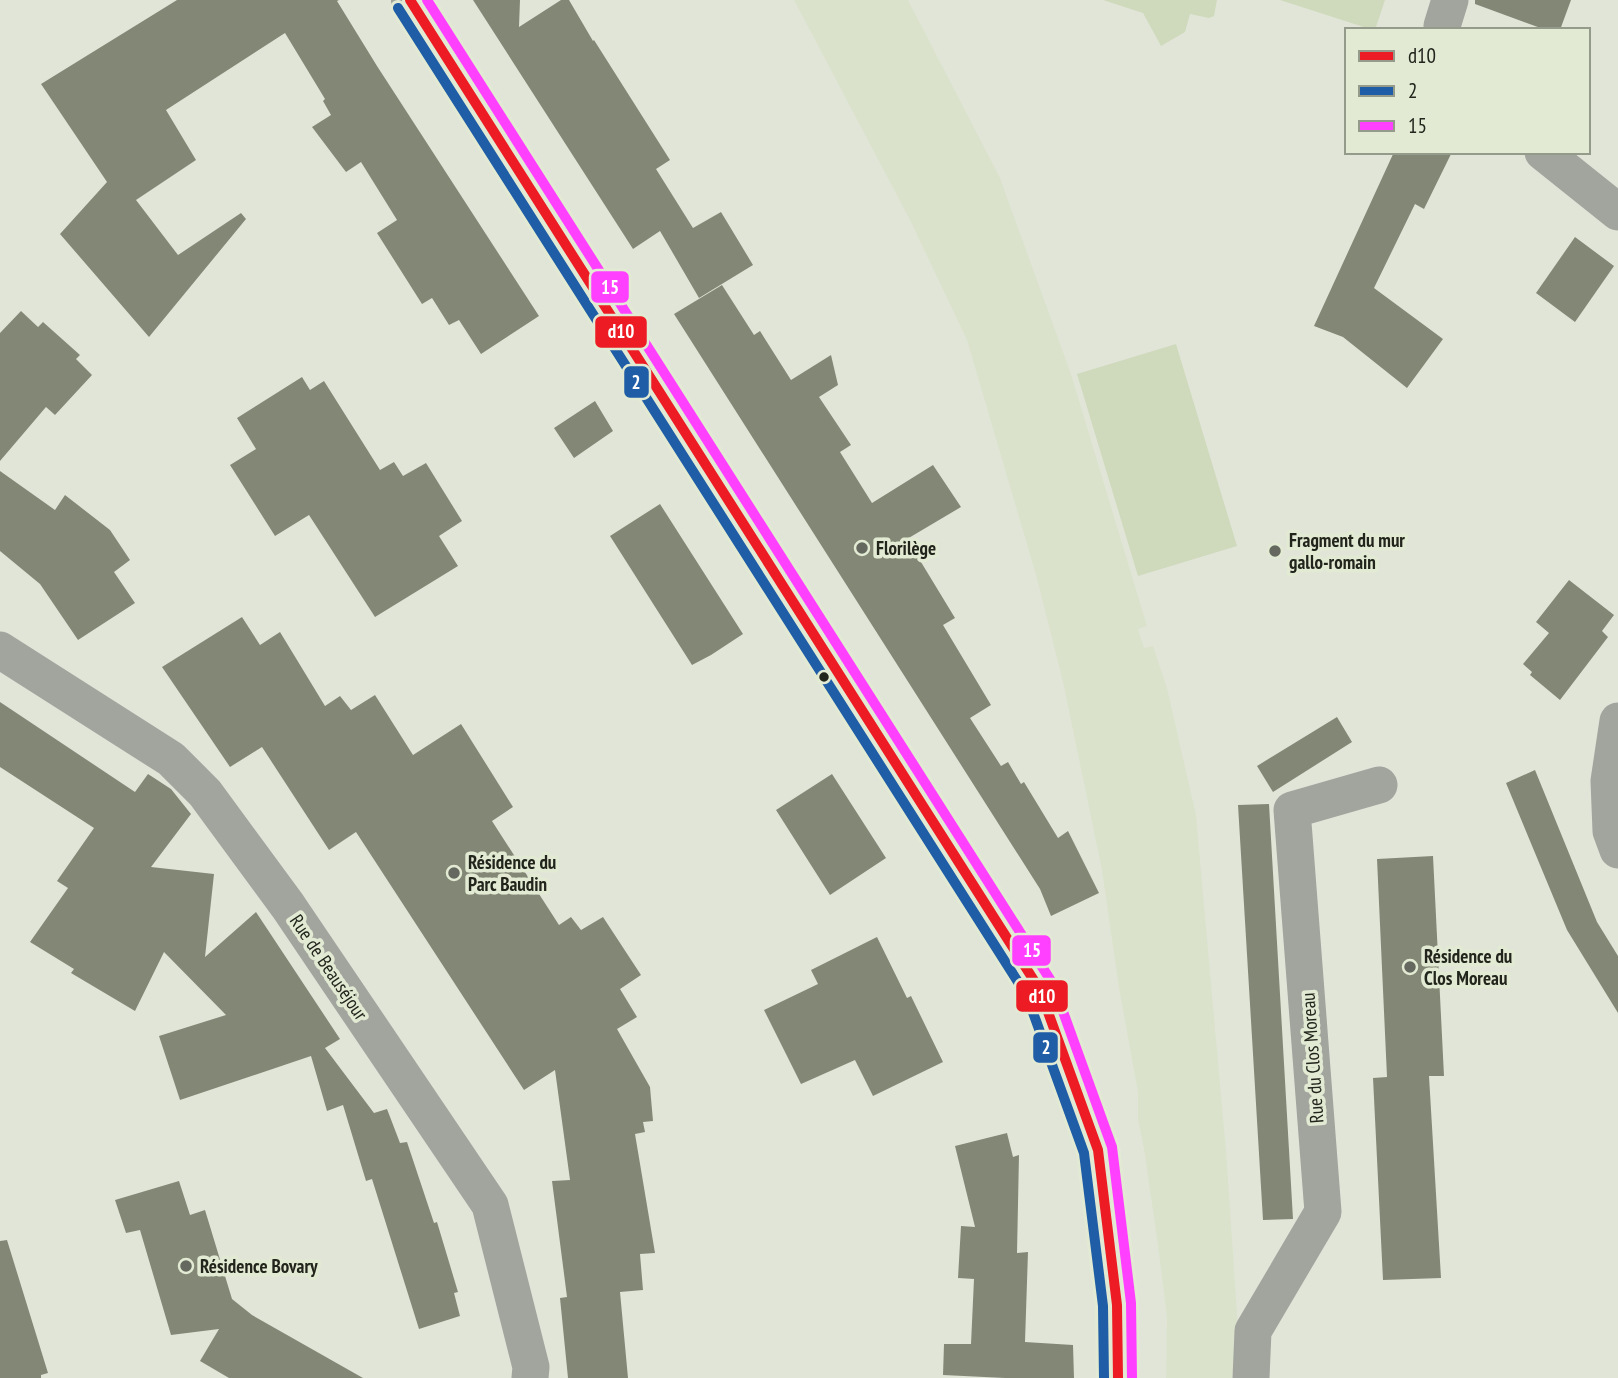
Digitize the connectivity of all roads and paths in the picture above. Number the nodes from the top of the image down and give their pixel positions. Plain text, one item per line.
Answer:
1 (410, 0) edge
2 (1450, 0) edge
3 (1442, 28) edge
4 (1546, 154) edge
5 (1618, 212) edge
6 (0, 650) edge
7 (1618, 721) edge
8 (1379, 785) dead end
9 (1618, 850) edge
10 (530, 1378) edge
11 (1118, 1378) edge
12 (1251, 1378) edge

1 - 11 main road
2 - 3 street
4 - 5 street
6 - 10 street, Rue de Beauséjour
7 - 9 street
8 - 12 street, Rue du Clos Moreau

